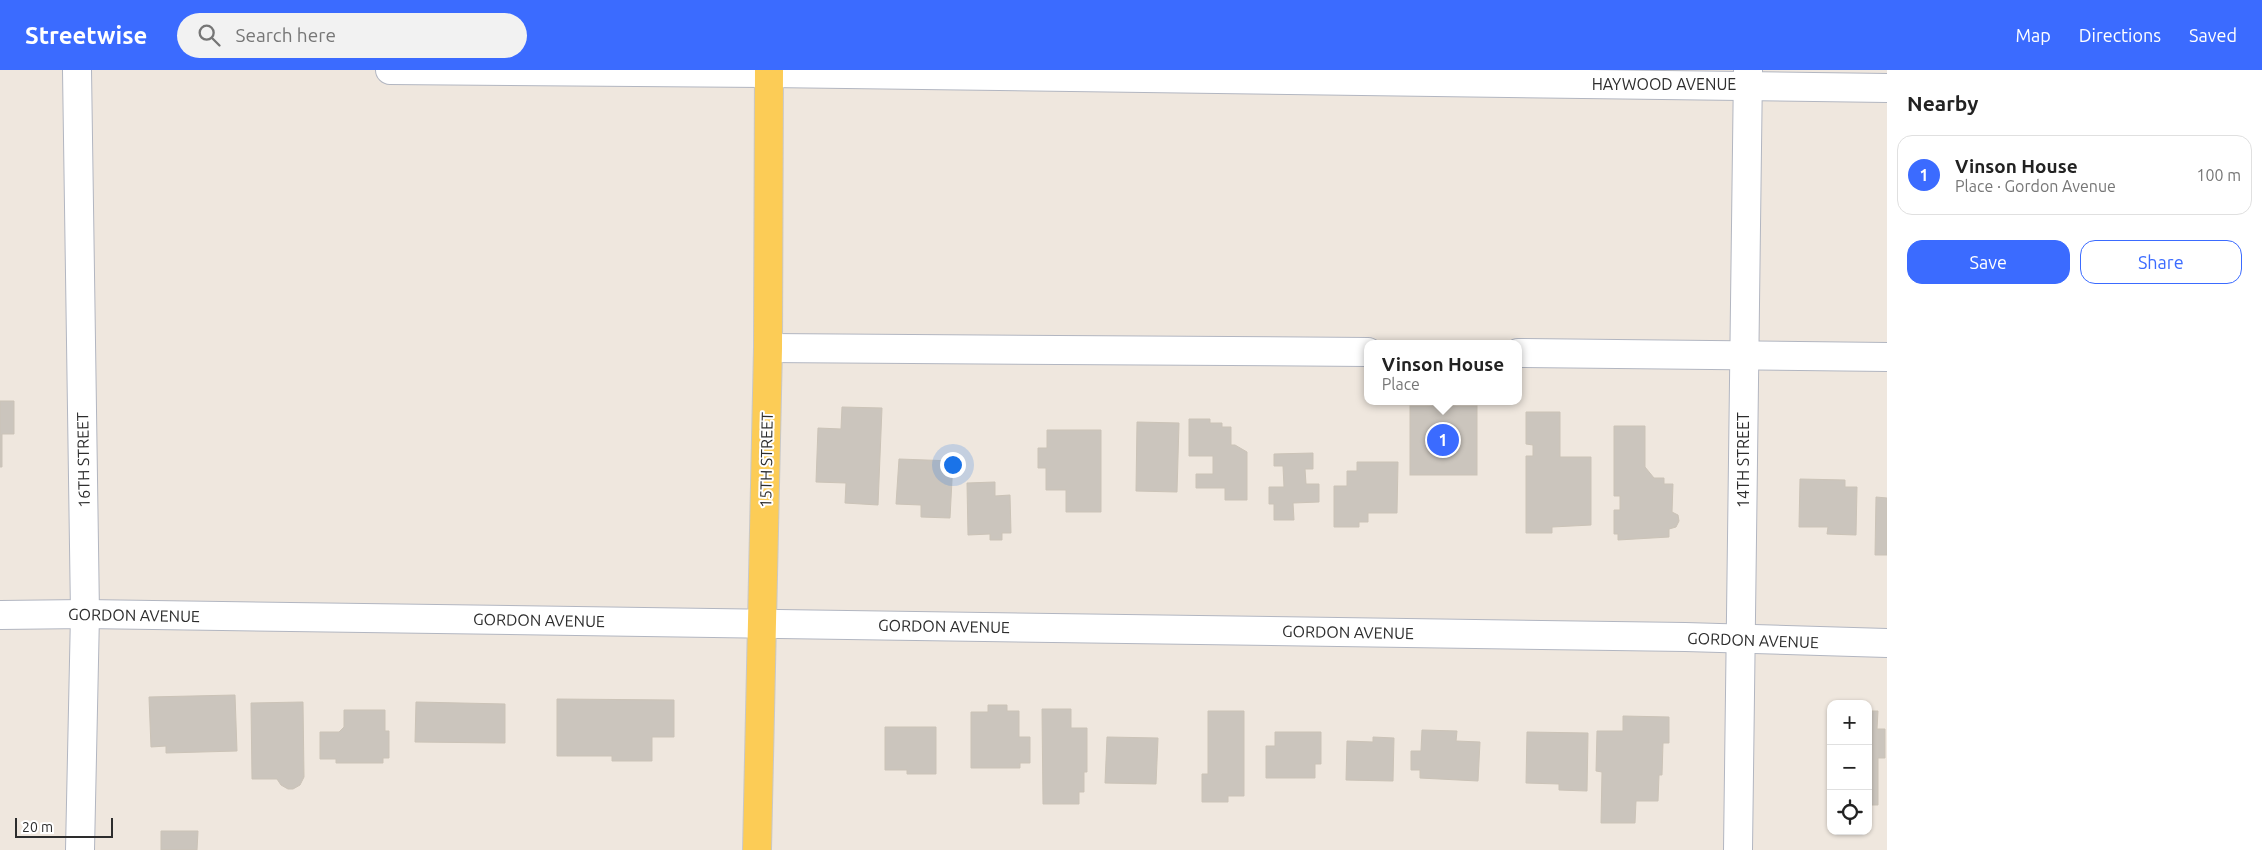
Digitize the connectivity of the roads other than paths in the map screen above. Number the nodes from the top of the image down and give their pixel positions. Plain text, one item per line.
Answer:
1 (77, 70) edge
2 (390, 70) edge
3 (769, 71) edge
4 (1748, 78) edge
5 (1887, 88) edge
6 (768, 348) junction
7 (1364, 352) edge
8 (1522, 353) edge
9 (1743, 354) junction
10 (1887, 357) edge
11 (85, 614) junction
12 (0, 615) edge
13 (763, 624) junction
14 (1742, 640) junction
15 (1887, 643) edge
16 (80, 850) edge
17 (757, 850) edge
18 (1738, 850) edge

1 - 11 street, 16TH STREET
2 - 3 street, HAYWOOD AVENUE
3 - 4 street, HAYWOOD AVENUE
3 - 6 main road, 15TH STREET
4 - 5 street, HAYWOOD AVENUE
4 - 9 street, 14TH STREET
6 - 7 street
6 - 13 main road, 15TH STREET
8 - 9 street
9 - 10 street
9 - 14 street, 14TH STREET
11 - 12 street, GORDON AVENUE
11 - 13 street, GORDON AVENUE
11 - 16 street, 16TH STREET
13 - 14 street, GORDON AVENUE
13 - 17 main road, 15TH STREET
14 - 15 street, GORDON AVENUE
14 - 18 street, 14TH STREET

